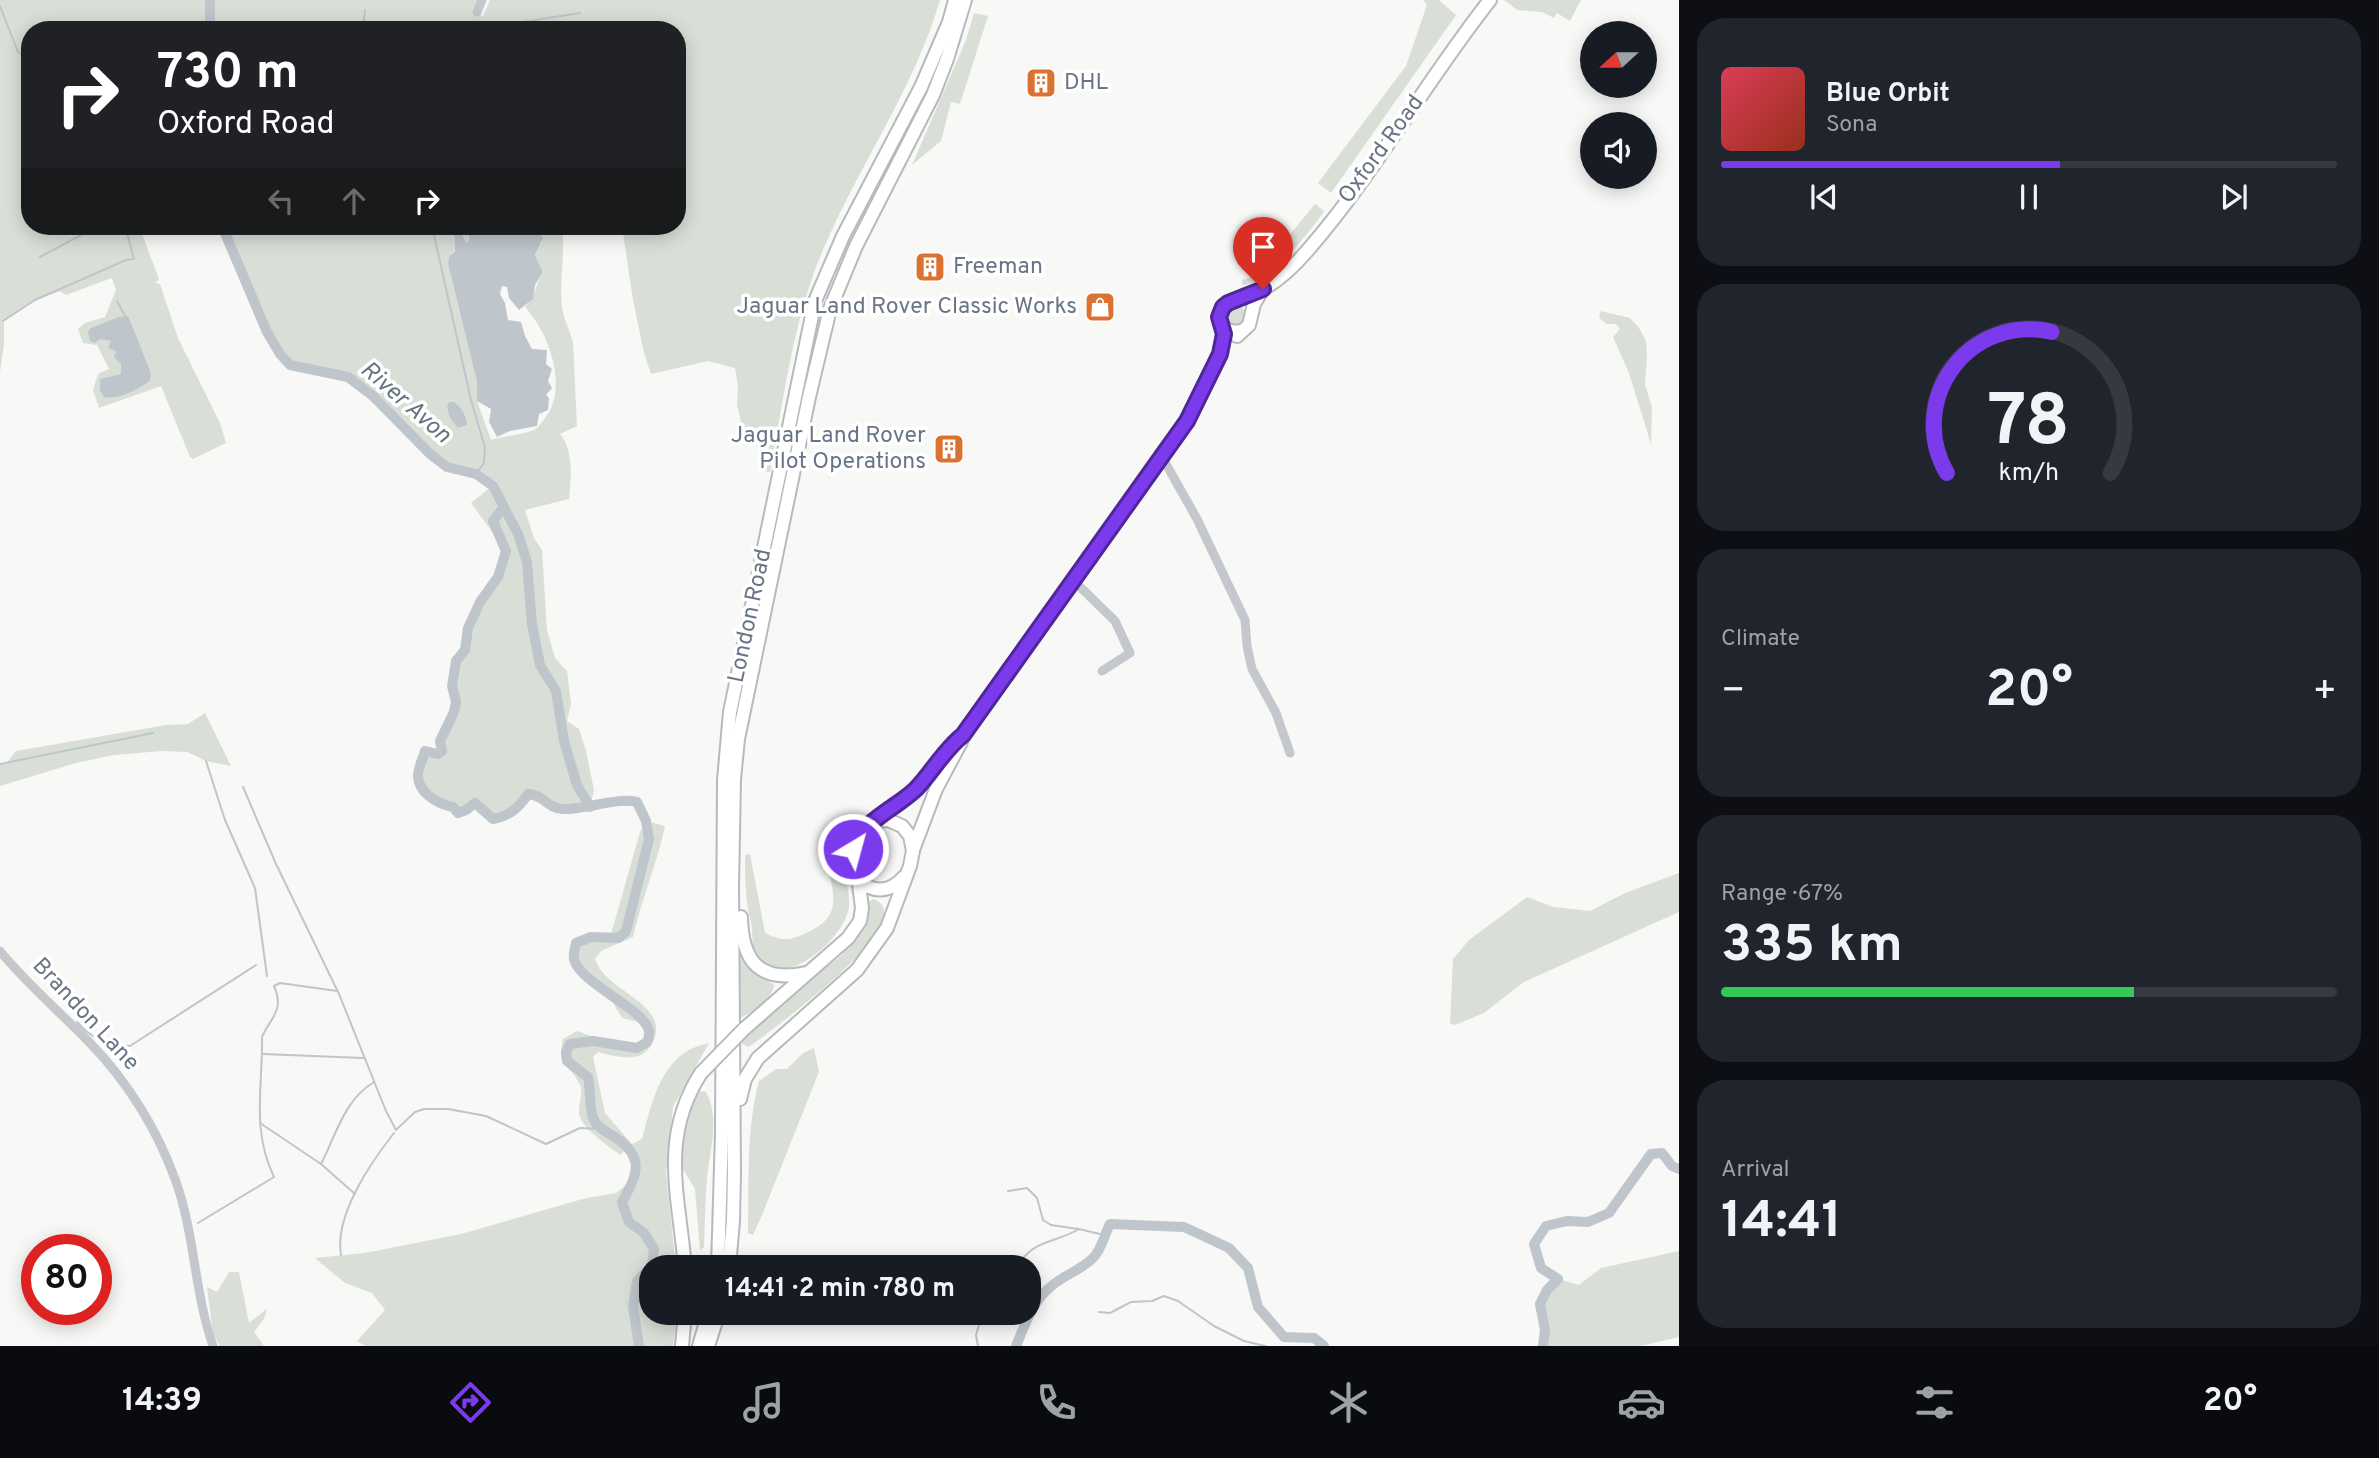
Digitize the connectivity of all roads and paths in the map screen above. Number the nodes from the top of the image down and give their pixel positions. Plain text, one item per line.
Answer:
1 (482, 0) edge
2 (955, 0) edge
3 (965, 0) edge
4 (1490, 0) edge
5 (477, 12) dead end
6 (1263, 289) junction
7 (1235, 301) junction
8 (1251, 315) junction
9 (1224, 328) junction
10 (1241, 331) junction
11 (1220, 354) junction
12 (1160, 459) junction
13 (1074, 581) junction
14 (1102, 671) dead end
15 (963, 735) junction
16 (1290, 753) dead end
17 (733, 816) junction
18 (873, 822) junction
19 (913, 851) junction
20 (907, 874) junction
21 (855, 875) junction
22 (0, 951) edge
23 (807, 973) junction
24 (734, 1174) junction
25 (684, 1255) edge
26 (718, 1255) edge
27 (730, 1255) edge
28 (684, 1325) edge
29 (705, 1325) edge
30 (715, 1325) edge
31 (213, 1346) edge
32 (682, 1346) edge
33 (699, 1346) edge
34 (708, 1346) edge

1 - 5 street
2 - 26 highway, London Road
3 - 17 highway, London Road
4 - 6 highway, Oxford Road
6 - 7 highway, Oxford Road
6 - 8 highway, Oxford Road
7 - 8 highway
7 - 9 highway
8 - 10 highway
9 - 10 highway
9 - 11 highway
10 - 11 highway
11 - 12 highway
12 - 13 highway
12 - 16 street
13 - 14 street
13 - 15 highway
15 - 18 highway
15 - 19 highway
17 - 23 highway
17 - 24 highway, London Road
18 - 19 highway
18 - 21 highway
19 - 20 highway
20 - 21 highway
20 - 24 highway
21 - 23 highway
22 - 31 street, Brandon Lane
23 - 25 highway, bridge
24 - 27 highway, London Road
28 - 32 highway
29 - 33 highway
30 - 34 highway

